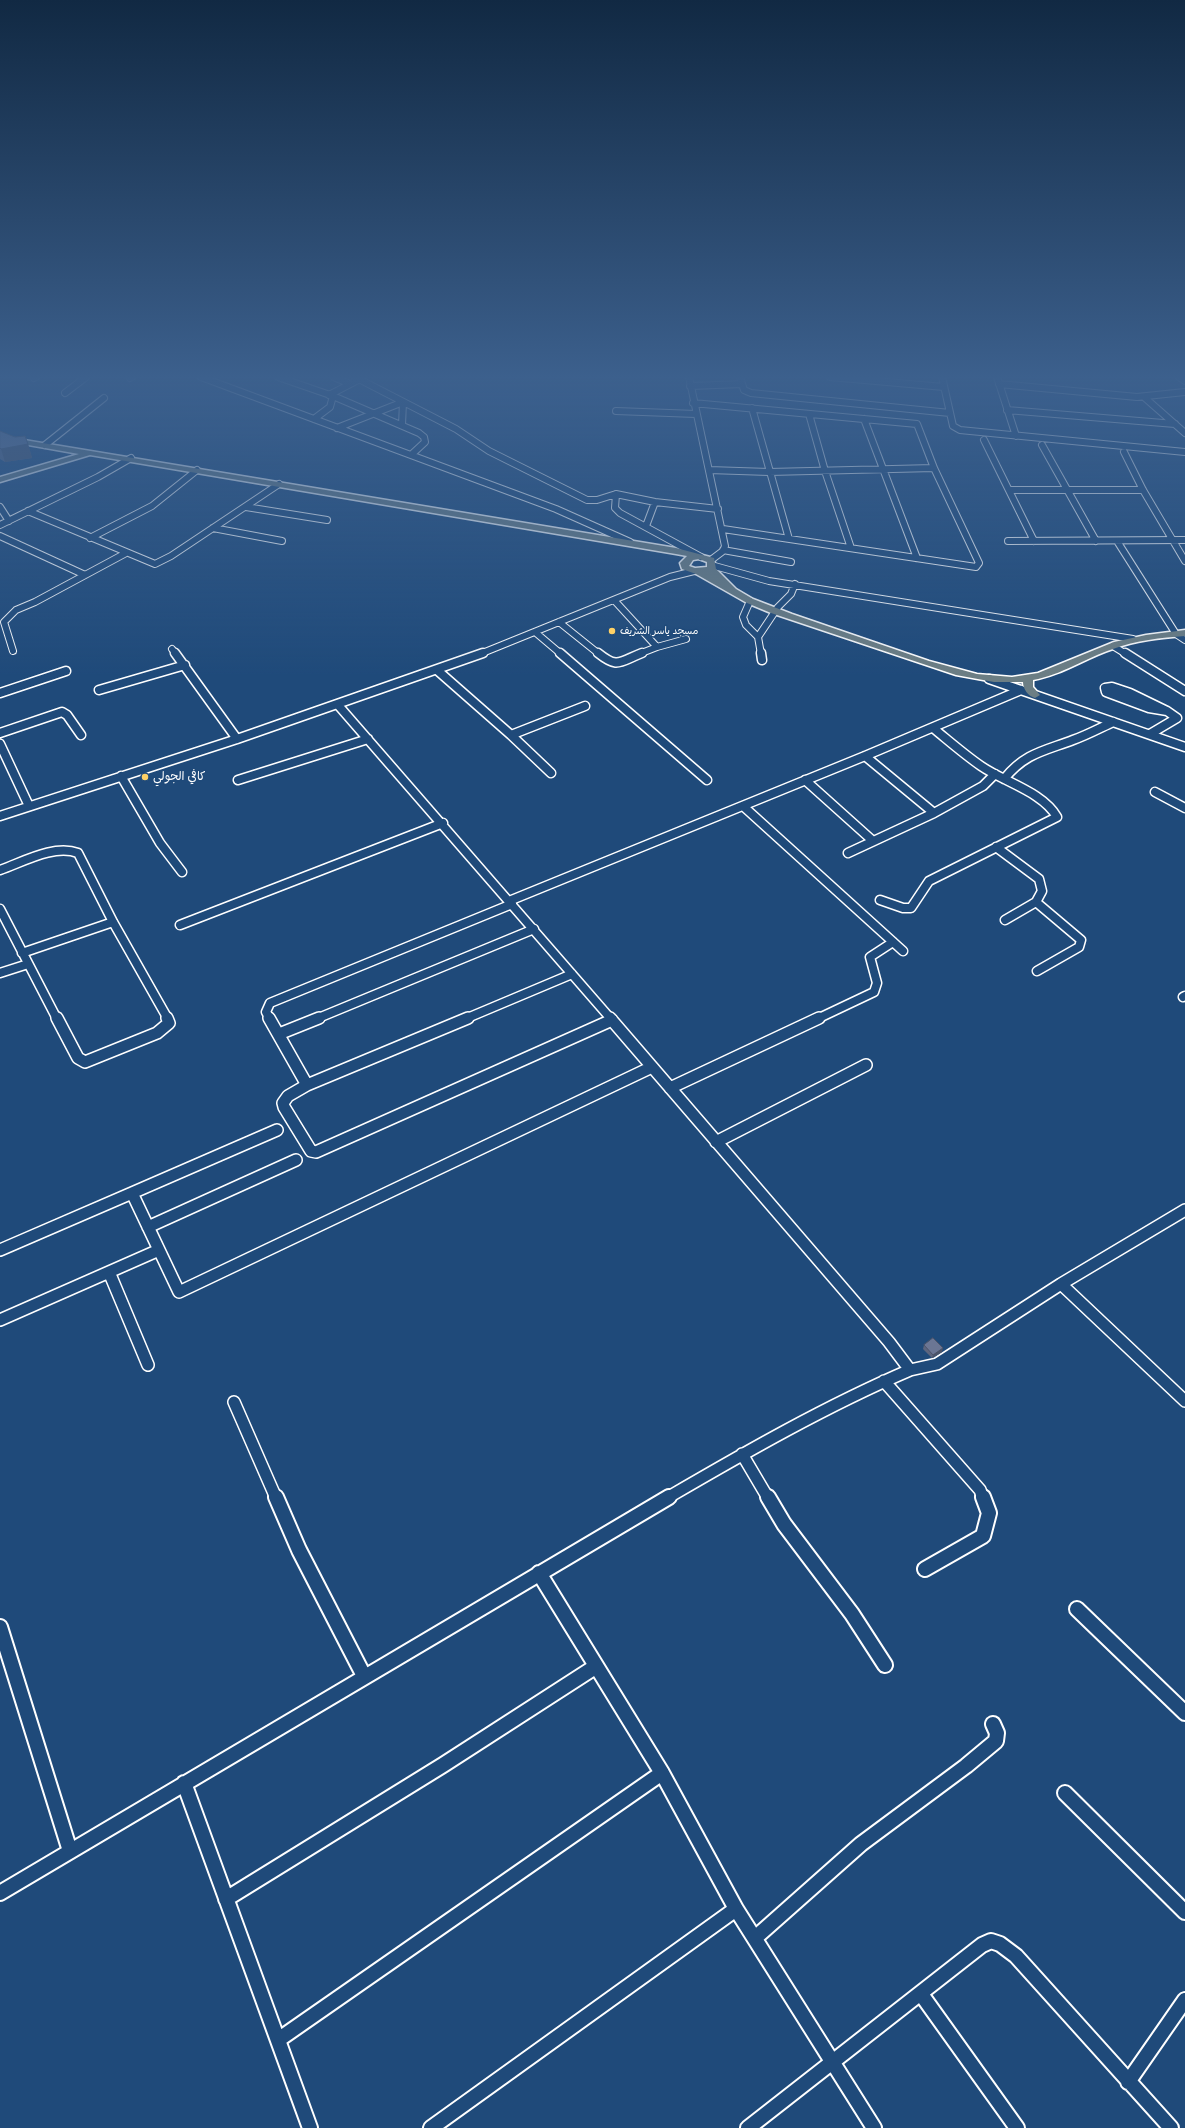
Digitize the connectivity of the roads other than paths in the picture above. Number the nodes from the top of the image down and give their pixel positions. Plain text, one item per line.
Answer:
1 (12, 476) edge
2 (95, 476) edge
3 (189, 476) edge
4 (234, 476) edge
5 (468, 476) edge
6 (537, 476) edge
7 (710, 476) edge
8 (770, 476) edge
9 (827, 476) edge
10 (885, 476) edge
11 (938, 476) edge
12 (1002, 476) edge
13 (1059, 476) edge
14 (1136, 476) edge
15 (0, 480) edge
16 (279, 484) junction
17 (1009, 490) junction
18 (1143, 490) junction
19 (1067, 492) junction
20 (616, 494) junction
21 (655, 502) junction
22 (246, 506) junction
23 (0, 507) edge
24 (718, 509) junction
25 (28, 511) junction
26 (9, 520) junction
27 (327, 520) dead end
28 (0, 525) edge
29 (646, 526) junction
30 (213, 528) junction
31 (723, 529) junction
32 (0, 536) edge
33 (90, 538) junction
34 (789, 539) junction
35 (1185, 540) edge
36 (282, 541) dead end
37 (1008, 541) dead end
38 (1034, 541) junction
39 (1096, 541) junction
40 (1117, 541) junction
41 (1173, 541) junction
42 (630, 542) junction
43 (661, 548) junction
44 (851, 548) junction
45 (723, 550) junction
46 (126, 553) junction
47 (700, 557) junction
48 (917, 558) junction
49 (1185, 561) edge
50 (790, 562) dead end
51 (684, 564) junction
52 (711, 564) junction
53 (696, 571) junction
54 (86, 575) junction
55 (670, 577) junction
56 (795, 584) junction
57 (733, 591) junction
58 (614, 600) junction
59 (750, 601) junction
60 (774, 612) junction
61 (559, 622) junction
62 (535, 632) junction
63 (1181, 634) edge
64 (758, 637) junction
65 (686, 638) dead end
66 (1133, 639) junction
67 (1185, 640) edge
68 (1113, 646) junction
69 (657, 647) junction
70 (172, 648) dead end
71 (13, 651) dead end
72 (762, 660) dead end
73 (185, 665) junction
74 (437, 670) junction
75 (66, 671) dead end
76 (988, 679) junction
77 (1028, 679) junction
78 (99, 690) dead end
79 (1021, 690) junction
80 (1185, 691) edge
81 (0, 693) edge
82 (1034, 695) junction
83 (338, 705) junction
84 (585, 706) dead end
85 (1167, 711) junction
86 (1113, 722) junction
87 (933, 728) junction
88 (0, 733) edge
89 (1150, 734) junction
90 (81, 735) dead end
91 (510, 735) junction
92 (368, 738) junction
93 (237, 739) junction
94 (0, 744) edge
95 (1185, 747) edge
96 (865, 756) junction
97 (551, 773) dead end
98 (995, 774) junction
99 (121, 776) junction
100 (1004, 779) junction
101 (238, 780) dead end
102 (707, 780) dead end
103 (805, 780) junction
104 (1155, 792) dead end
105 (29, 806) junction
106 (743, 806) junction
107 (1185, 808) edge
108 (934, 813) junction
109 (0, 816) edge
110 (443, 823) junction
111 (873, 841) junction
112 (996, 847) junction
113 (848, 853) dead end
114 (0, 870) edge
115 (182, 872) dead end
116 (880, 900) dead end
117 (510, 902) junction
118 (1036, 902) junction
119 (0, 909) edge
120 (1005, 920) dead end
121 (113, 922) junction
122 (180, 925) dead end
123 (4, 928) edge
124 (534, 929) junction
125 (893, 942) junction
126 (903, 951) dead end
127 (22, 953) junction
128 (28, 964) junction
129 (1037, 971) dead end
130 (0, 974) edge
131 (572, 974) junction
132 (612, 1020) junction
133 (279, 1034) junction
134 (866, 1065) dead end
135 (652, 1067) junction
136 (307, 1085) junction
137 (670, 1088) junction
138 (277, 1130) dead end
139 (716, 1142) junction
140 (296, 1160) dead end
141 (132, 1193) junction
142 (1185, 1210) edge
143 (148, 1227) junction
144 (0, 1250) edge
145 (159, 1250) junction
146 (109, 1272) junction
147 (1061, 1284) junction
148 (0, 1320) edge
149 (148, 1365) dead end
150 (910, 1370) junction
151 (884, 1381) junction
152 (1185, 1401) edge
153 (234, 1402) dead end
154 (742, 1454) junction
155 (925, 1569) dead end
156 (538, 1573) junction
157 (1077, 1609) dead end
158 (0, 1627) edge
159 (885, 1665) dead end
160 (596, 1667) junction
161 (364, 1676) junction
162 (1185, 1713) edge
163 (993, 1724) dead end
164 (662, 1773) junction
165 (184, 1783) junction
166 (1065, 1793) dead end
167 (70, 1851) junction
168 (0, 1893) edge
169 (226, 1899) junction
170 (736, 1909) junction
171 (1185, 1912) edge
172 (755, 1938) junction
173 (921, 1994) junction
174 (1185, 2000) edge
175 (278, 2040) junction
176 (833, 2062) junction
177 (1128, 2082) junction
178 (310, 2128) edge
179 (431, 2128) edge
180 (748, 2128) edge
181 (874, 2128) edge
182 (1017, 2128) edge
183 (1171, 2128) edge

1 - 15 main road
2 - 25 street
3 - 33 street
4 - 16 main road
5 - 42 street
6 - 20 street
7 - 24 street
8 - 34 street
9 - 44 street
10 - 48 street
11 - 48 street
12 - 17 street
13 - 19 street
14 - 18 street
16 - 22 street
16 - 42 main road
17 - 19 street
17 - 38 street
18 - 19 street
18 - 41 street
19 - 39 street
20 - 21 street
20 - 29 street
21 - 24 street
21 - 29 street
22 - 27 street
22 - 30 street
23 - 26 street
24 - 31 street
25 - 26 street
25 - 33 street
26 - 28 street
29 - 47 street
30 - 36 street
30 - 46 street
31 - 34 street
31 - 45 street
32 - 54 street
33 - 46 street
34 - 44 street
35 - 41 street
37 - 38 street
38 - 39 street
39 - 40 street
40 - 41 street
40 - 63 street
41 - 49 street
42 - 43 main road
43 - 47 main road
43 - 51 main road
44 - 48 street
45 - 50 street
45 - 52 street
46 - 54 street
47 - 51 main road
47 - 52 main road
51 - 53 main road
51 - 55 street
52 - 53 main road
52 - 56 street
52 - 57 main road
53 - 55 street
53 - 57 main road
54 - 71 street
55 - 58 street
56 - 60 street
56 - 66 street
57 - 59 main road
58 - 61 street
58 - 69 street
59 - 60 main road
59 - 64 street
60 - 64 street
60 - 76 main road
61 - 62 street
61 - 69 street
62 - 74 street
62 - 102 street
63 - 66 main road
63 - 67 street
64 - 72 street
65 - 69 street
66 - 68 main road
68 - 77 main road
68 - 80 street
70 - 73 street
73 - 78 street
73 - 93 street
74 - 83 street
74 - 91 street
75 - 81 street
76 - 77 main road
76 - 79 street
77 - 82 main road
79 - 82 street
79 - 87 street
82 - 86 street
83 - 92 street
83 - 93 street
84 - 91 street
85 - 85 street
85 - 89 street
86 - 89 street
86 - 100 street
87 - 96 street
87 - 98 street
88 - 90 street
89 - 95 street
91 - 97 street
92 - 101 street
92 - 110 street
93 - 99 street
94 - 105 street
96 - 103 street
96 - 108 street
98 - 100 street
98 - 108 street
99 - 105 street
99 - 115 street
100 - 112 street
103 - 106 street
103 - 111 street
104 - 107 street
105 - 109 street
106 - 117 street
106 - 125 street
108 - 111 street
110 - 117 street
110 - 122 street
111 - 113 street
112 - 116 street
112 - 118 street
114 - 121 street
117 - 124 street
117 - 133 street
118 - 120 street
118 - 129 street
119 - 123 street
121 - 127 street
121 - 128 street
123 - 127 street
124 - 131 street
124 - 133 street
125 - 126 street
125 - 137 street
127 - 128 street
128 - 130 street
131 - 132 street
131 - 136 street
132 - 135 street
132 - 136 street
133 - 136 street
134 - 139 street
135 - 137 street
135 - 145 street
137 - 139 street
138 - 141 street
139 - 150 street
140 - 143 street
141 - 143 street
141 - 144 street
142 - 147 street
143 - 145 street
145 - 146 street
146 - 148 street
146 - 149 street
147 - 150 street
147 - 152 street
150 - 151 street
151 - 154 street
151 - 155 street
153 - 161 street
154 - 156 street
154 - 159 street
156 - 160 street
156 - 161 street
157 - 162 street
158 - 167 street
160 - 164 street
160 - 169 street
161 - 165 street
163 - 172 street
164 - 170 street
164 - 175 street
165 - 167 street
165 - 169 street
166 - 171 street
167 - 168 street
169 - 175 street
170 - 172 street
170 - 179 street
172 - 176 street
173 - 176 street
173 - 177 street
173 - 182 street
174 - 177 street
175 - 178 street
176 - 180 street
176 - 181 street
177 - 183 street

